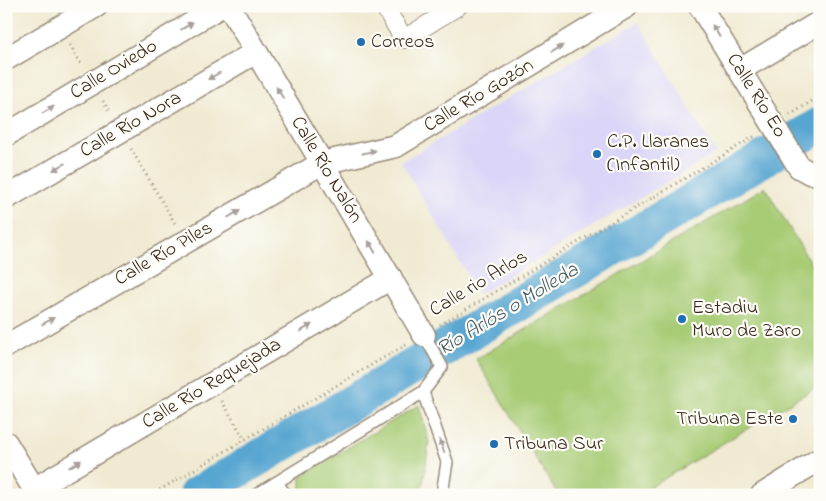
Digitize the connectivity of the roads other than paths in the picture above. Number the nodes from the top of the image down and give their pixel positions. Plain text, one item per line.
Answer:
1 (96, 6) edge
2 (221, 6) edge
3 (229, 6) edge
4 (384, 6) edge
5 (458, 6) edge
6 (627, 6) edge
7 (700, 6) edge
8 (820, 22) edge
9 (256, 52) junction
10 (6, 59) edge
11 (740, 70) junction
12 (6, 135) edge
13 (322, 163) junction
14 (820, 173) edge
15 (6, 198) edge
16 (391, 278) junction
17 (425, 337) joint
18 (6, 346) edge
19 (423, 392) junction
20 (6, 443) edge
21 (820, 459) edge
22 (277, 483) junction
23 (32, 492) edge
24 (442, 494) edge
25 (256, 495) edge
26 (286, 495) edge
27 (762, 495) edge

1 - 10 street
12 -> 2 street, Calle Oviedo
3 - 9 street, Calle Río Nalón
4 - 5 street
13 -> 6 street, Calle Río Gozón
11 -> 7 street, Calle Río Eo
8 - 11 street
13 -> 9 street, Calle Río Nalón
9 -> 15 street, Calle Río Nora
11 - 14 street, Calle Río Eo
16 -> 13 street, Calle Río Nalón
18 -> 13 street, Calle Río Piles
16 - 17 street, Calle Río Nalón
23 -> 16 street, Calle Río Requejada
17 - 19 lane
19 - 22 lane
24 -> 19 lane
20 - 23 street
21 - 27 street
22 - 25 lane
22 - 26 lane

